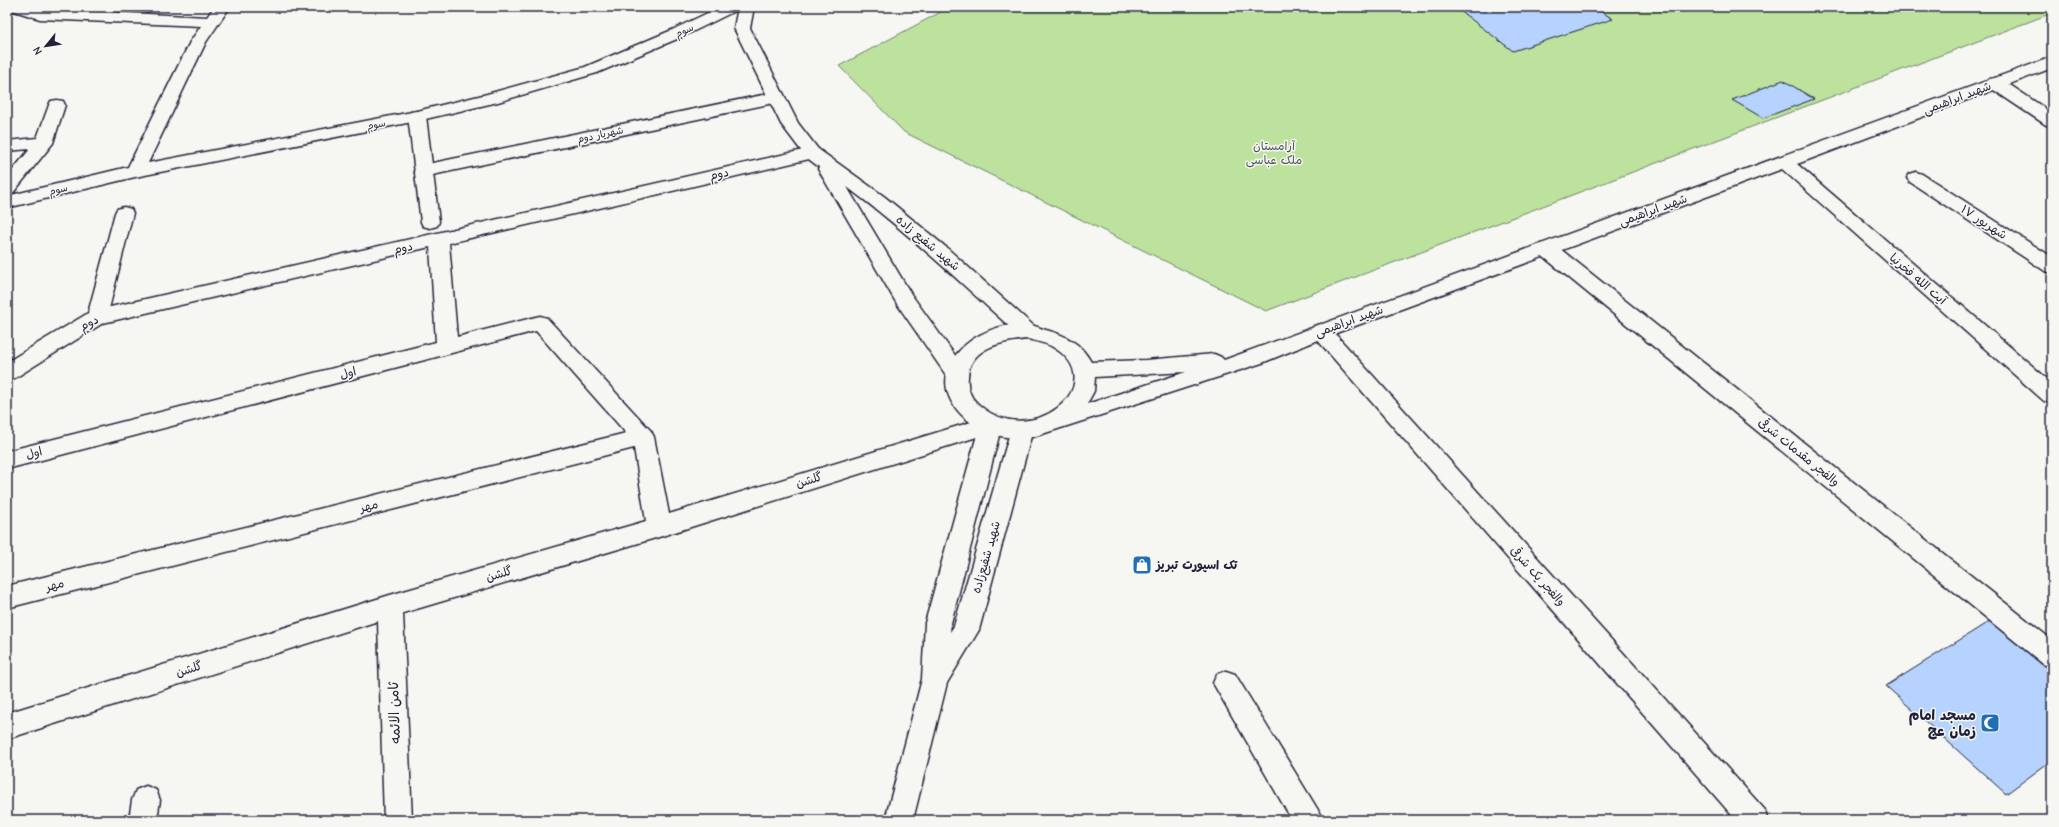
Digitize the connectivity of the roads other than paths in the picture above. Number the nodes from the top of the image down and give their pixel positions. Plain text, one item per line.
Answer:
1 (16, 7) edge
2 (222, 7) edge
3 (732, 7) edge
4 (746, 7) edge
5 (212, 22) junction
6 (2052, 62) edge
7 (1995, 84) junction
8 (777, 97) junction
9 (57, 105) dead end
10 (417, 116) junction
11 (2052, 121) edge
12 (44, 143) junction
13 (7, 146) edge
14 (817, 157) junction
15 (1784, 162) junction
16 (134, 171) junction
17 (423, 171) junction
18 (1916, 178) dead end
19 (7, 189) edge
20 (7, 202) edge
21 (124, 213) dead end
22 (430, 222) dead end
23 (439, 240) junction
24 (1547, 249) junction
25 (2052, 266) edge
26 (97, 317) junction
27 (1321, 331) junction
28 (1028, 332) junction
29 (447, 347) junction
30 (1255, 358) junction
31 (1085, 370) junction
32 (7, 372) edge
33 (956, 372) junction
34 (2052, 395) edge
35 (1053, 423) junction
36 (991, 424) junction
37 (1022, 429) junction
38 (643, 437) junction
39 (7, 460) edge
40 (659, 527) junction
41 (7, 597) edge
42 (390, 606) junction
43 (2052, 656) edge
44 (935, 679) junction
45 (1226, 683) dead end
46 (7, 726) edge
47 (398, 820) edge
48 (899, 820) edge
49 (1308, 820) edge
50 (1755, 820) edge

1 - 5 street
2 - 5 street
3 - 10 street, سوم
4 - 8 street, شهید شفیع زاده
5 - 16 street
6 - 7 street, شهید ابراهیمی
7 - 11 street
7 - 15 street, شهید ابراهیمی
8 - 14 street, شهید شفیع زاده
8 - 17 street, شهریار دوم
9 - 12 street
10 - 16 street, سوم
10 - 17 street
12 - 13 street
12 - 19 street
14 - 23 street, دوم
14 - 28 street, شهید شفیع زاده
14 - 33 street, شهید شفیع زاده
15 - 24 street, شهید ابراهیمی
15 - 34 street, آیت الله فخرنیا
16 - 20 street, سوم
17 - 22 street
18 - 25 street, ۱۷ شهریور
21 - 26 street
23 - 26 street, دوم
23 - 29 street
24 - 27 street, شهید ابراهیمی
24 - 43 street, والفجر مقدمات شرقی
26 - 32 street, دوم
27 - 30 street, شهید ابراهیمی
27 - 50 street, والفجر یک شرقی
28 - 31 street
28 - 33 street
29 - 38 street, اول
29 - 39 street, اول
30 - 31 street, شهید ابراهیمی
30 - 35 street, شهید ابراهیمی
31 - 35 street
33 - 36 street
35 - 37 street
36 - 37 street
36 - 40 street, گلشن
36 - 44 street, شهید شفیع‌زاده
37 - 44 street, شهید شفیع‌زاده
38 - 40 street
38 - 41 street, مهر
40 - 42 street, گلشن
42 - 46 street, گلشن
42 - 47 street, ثامن الائمه
44 - 48 street, شهید شفیع‌زاده
45 - 49 street

